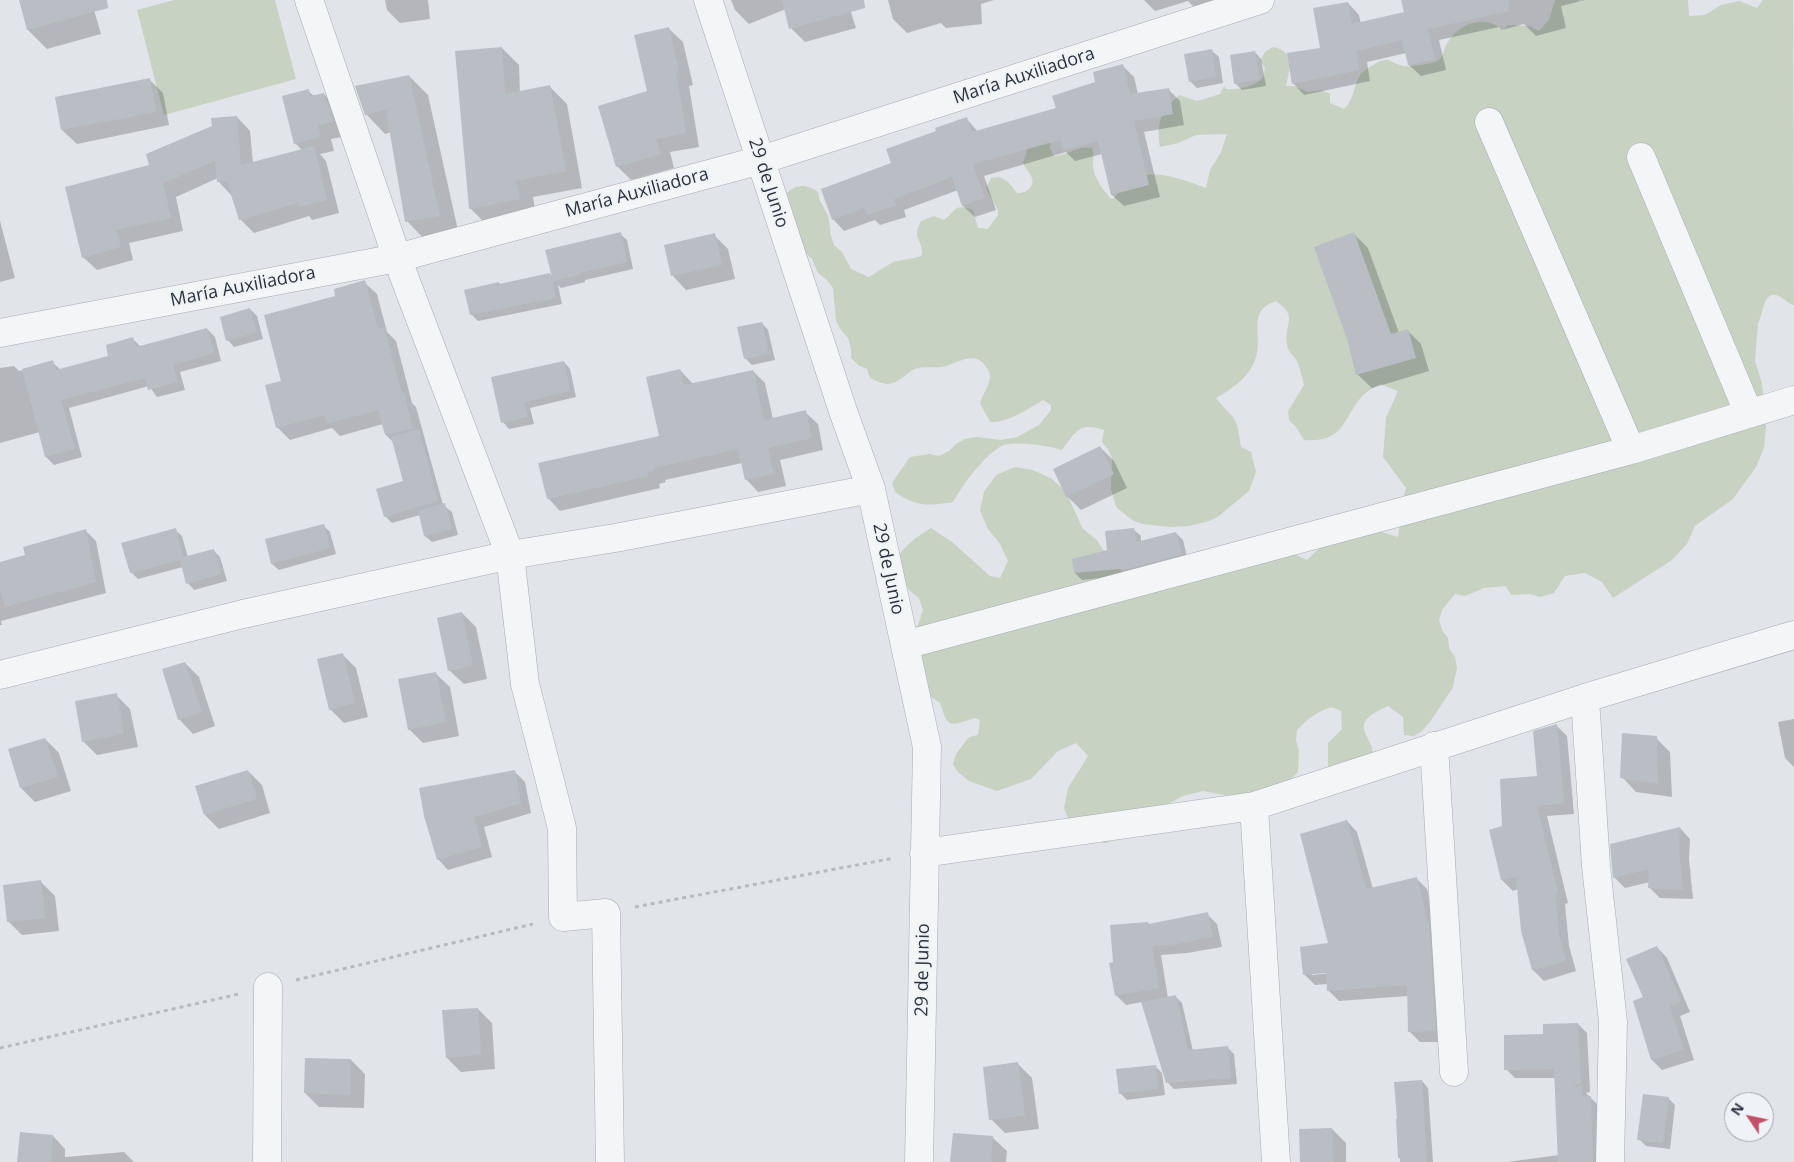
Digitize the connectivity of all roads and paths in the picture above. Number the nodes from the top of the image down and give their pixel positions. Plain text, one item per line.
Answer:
1 (309, 0) edge
2 (708, 0) edge
3 (1260, 0) edge
4 (1489, 122) dead end
5 (1641, 157) dead end
6 (761, 160) junction
7 (397, 258) junction
8 (0, 334) edge
9 (1794, 400) edge
10 (1748, 414) junction
11 (1630, 450) junction
12 (871, 489) junction
13 (510, 555) junction
14 (1794, 635) edge
15 (905, 645) junction
16 (0, 675) edge
17 (1584, 698) junction
18 (1434, 746) junction
19 (1254, 806) junction
20 (924, 852) junction
21 (606, 913) junction
22 (268, 987) dead end
23 (1454, 1072) dead end
24 (267, 1162) edge
25 (610, 1162) edge
26 (919, 1162) edge
27 (1276, 1162) edge
28 (1610, 1162) edge

1 - 7 street
2 - 6 street, 29 de Junio
3 - 6 street, María Auxiliadora
4 - 11 street
5 - 10 street
6 - 7 street, María Auxiliadora
6 - 12 street, 29 de Junio
7 - 8 street, María Auxiliadora
7 - 13 street
9 - 10 street
10 - 11 street
11 - 15 street
12 - 13 street
12 - 15 street, 29 de Junio
13 - 16 street
13 - 21 street
14 - 17 street
15 - 20 street, 29 de Junio
17 - 18 street
17 - 28 street
18 - 19 street
18 - 23 street
19 - 20 street
19 - 27 street
20 - 21 path
20 - 26 street, 29 de Junio
21 - 25 street
22 - 24 street

